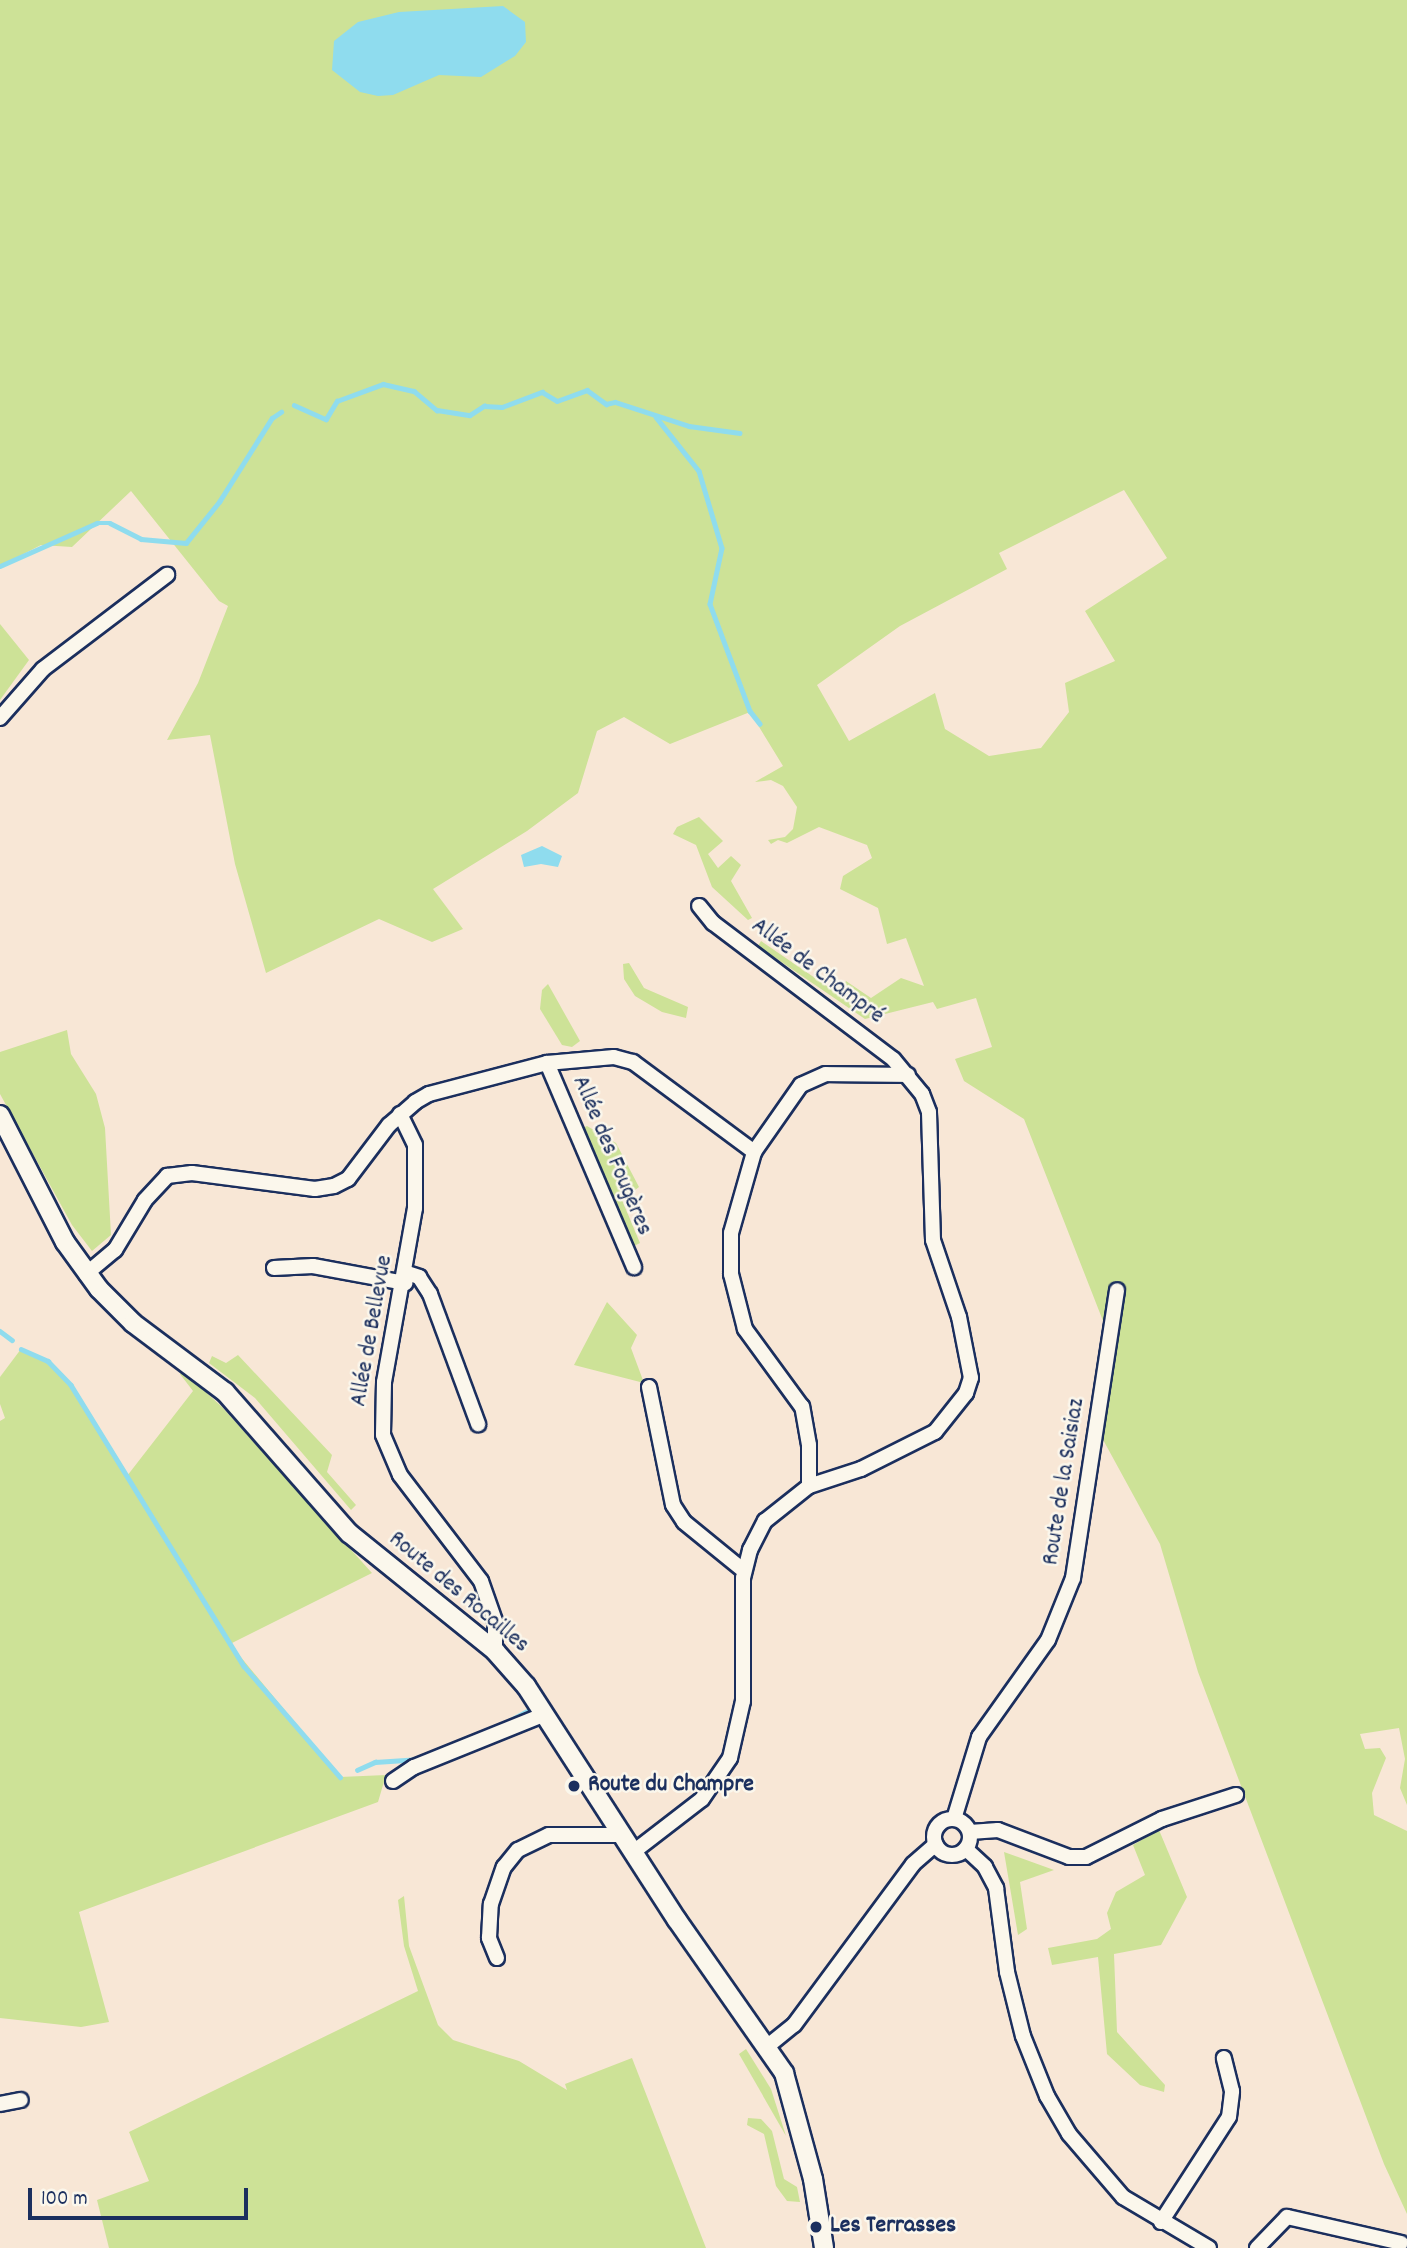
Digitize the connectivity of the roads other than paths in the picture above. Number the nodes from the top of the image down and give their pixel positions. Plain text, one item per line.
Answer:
1 (167, 575) dead end
2 (0, 718) edge
3 (699, 906) dead end
4 (547, 1063) junction
5 (908, 1076) junction
6 (400, 1114) junction
7 (0, 1115) edge
8 (754, 1152) junction
9 (634, 1267) dead end
10 (274, 1268) dead end
11 (86, 1274) junction
12 (406, 1278) junction
13 (1117, 1290) dead end
14 (649, 1387) dead end
15 (478, 1424) dead end
16 (808, 1486) junction
17 (744, 1571) junction
18 (495, 1651) junction
19 (545, 1714) junction
20 (393, 1781) dead end
21 (1236, 1795) dead end
22 (954, 1819) junction
23 (970, 1832) junction
24 (620, 1835) junction
25 (936, 1844) junction
26 (966, 1849) junction
27 (632, 1853) junction
28 (497, 1958) dead end
29 (769, 2045) junction
30 (1224, 2058) dead end
31 (21, 2100) dead end
32 (0, 2104) edge
33 (1161, 2222) junction
34 (1401, 2243) dead end
35 (824, 2248) edge
36 (1209, 2248) edge
37 (1257, 2248) edge

1 - 2 street
3 - 5 street, Allée de Champré
4 - 6 street
4 - 8 street
4 - 9 street, Allée des Fougères
5 - 8 street
5 - 16 street, Allée de Champré
6 - 11 street
6 - 12 street, Allée de Bellevue
7 - 11 street, Route des Rocailles
8 - 16 street
10 - 12 street
11 - 18 street, Route des Rocailles
12 - 15 street
12 - 18 street, Allée de Bellevue
13 - 22 street, Route de la Saisiaz
14 - 17 street
16 - 17 street
17 - 27 street
18 - 19 street, Route des Rocailles
19 - 20 street
19 - 24 street, Route des Rocailles
21 - 23 street
22 - 23 street
22 - 25 street
23 - 26 street
24 - 27 street, Route des Rocailles
24 - 28 street
25 - 26 street
25 - 29 street
26 - 33 street
27 - 29 street, Route des Rocailles
29 - 35 street, Route des Rocailles
30 - 33 street
31 - 32 street
33 - 36 street
34 - 37 street

